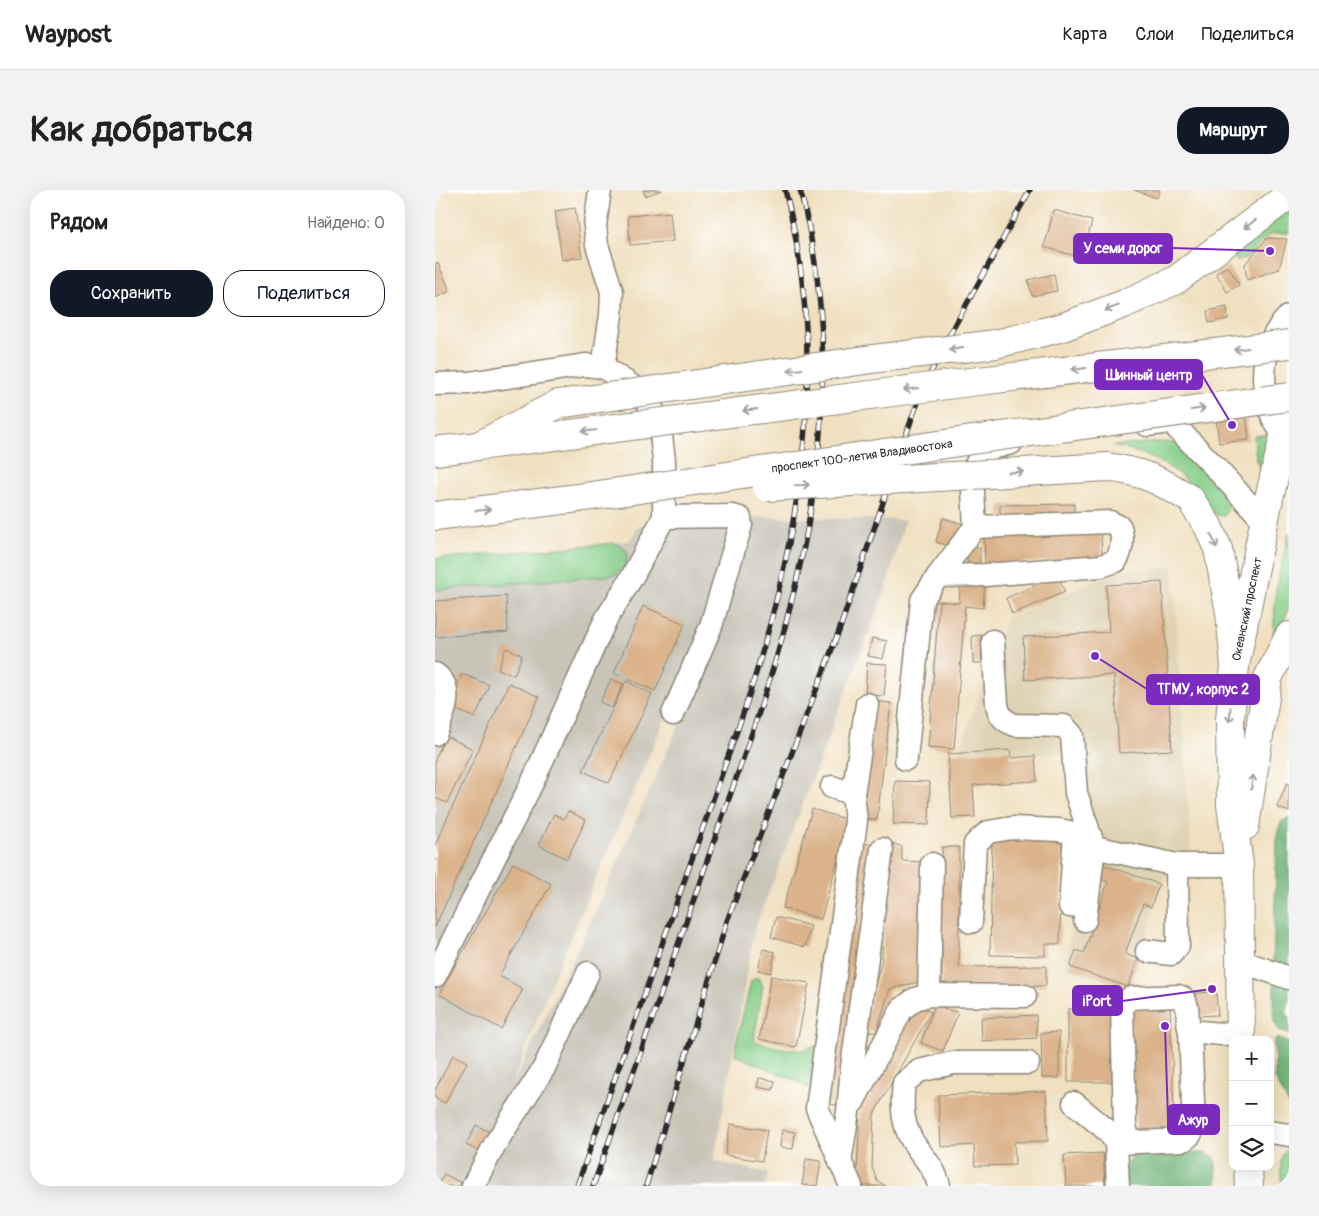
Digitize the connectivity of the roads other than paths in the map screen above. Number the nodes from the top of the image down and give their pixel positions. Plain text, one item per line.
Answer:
1 (600, 190) edge
2 (1289, 195) edge
3 (1289, 316) edge
4 (1289, 344) edge
5 (603, 366) junction
6 (435, 384) edge
7 (1289, 397) edge
8 (1286, 426) edge
9 (478, 446) junction
10 (435, 451) edge
11 (578, 498) junction
12 (435, 516) edge
13 (664, 517) junction
14 (1265, 522) junction
15 (975, 527) junction
16 (937, 576) junction
17 (1289, 636) edge
18 (993, 641) dead end
19 (1235, 666) junction
20 (435, 674) edge
21 (1278, 674) edge
22 (867, 704) dead end
23 (673, 714) dead end
24 (435, 734) edge
25 (906, 759) dead end
26 (1075, 833) junction
27 (1094, 847) junction
28 (882, 849) dead end
29 (932, 864) dead end
30 (1177, 865) junction
31 (1239, 865) junction
32 (971, 922) dead end
33 (1147, 951) dead end
34 (1240, 961) junction
35 (588, 973) dead end
36 (435, 976) edge
37 (1289, 978) edge
38 (929, 995) junction
39 (1025, 996) dead end
40 (1190, 1031) junction
41 (1234, 1036) edge
42 (1241, 1036) edge
43 (1028, 1063) dead end
44 (1074, 1103) dead end
45 (848, 1112) junction
46 (1274, 1133) edge
47 (1289, 1135) edge
48 (1124, 1142) junction
49 (840, 1162) junction
50 (1248, 1171) edge
51 (473, 1186) edge
52 (851, 1186) edge
53 (939, 1186) edge
54 (1118, 1186) edge
55 (1249, 1186) edge

1 - 5 street
2 -> 9 main road, bridge
3 - 8 street
4 -> 9 main road, bridge
5 - 6 street
5 - 13 street
11 -> 7 main road, проспект 100-летия Владивостока, bridge
8 - 14 main road, Океанский проспект
9 - 10 main road
12 -> 11 main road, проспект 100-летия Владивостока
11 -> 19 main road, bridge
13 - 23 street
13 - 36 street
14 - 15 street
14 - 19 main road, Океанский проспект
15 - 16 street
15 - 16 street
16 - 25 street
17 - 21 main road, Океанский проспект
18 - 27 street
19 - 21 main road
19 -> 31 main road, Океанский проспект
20 - 24 street
31 -> 21 main road, Океанский проспект
22 - 49 street
26 - 27 street
26 - 27 street
26 - 32 street
27 - 30 street
28 - 45 street
29 - 38 street
30 - 31 street
30 - 33 street
31 - 34 main road, Океанский проспект
34 - 37 street
34 - 42 main road, Океанский проспект
35 - 51 street
38 - 39 street
38 - 45 street
40 - 41 street
40 - 48 street
40 - 48 street
43 - 53 street
44 - 48 street
45 - 49 street
46 - 47 street
48 - 54 street
49 - 52 street
50 - 55 main road

